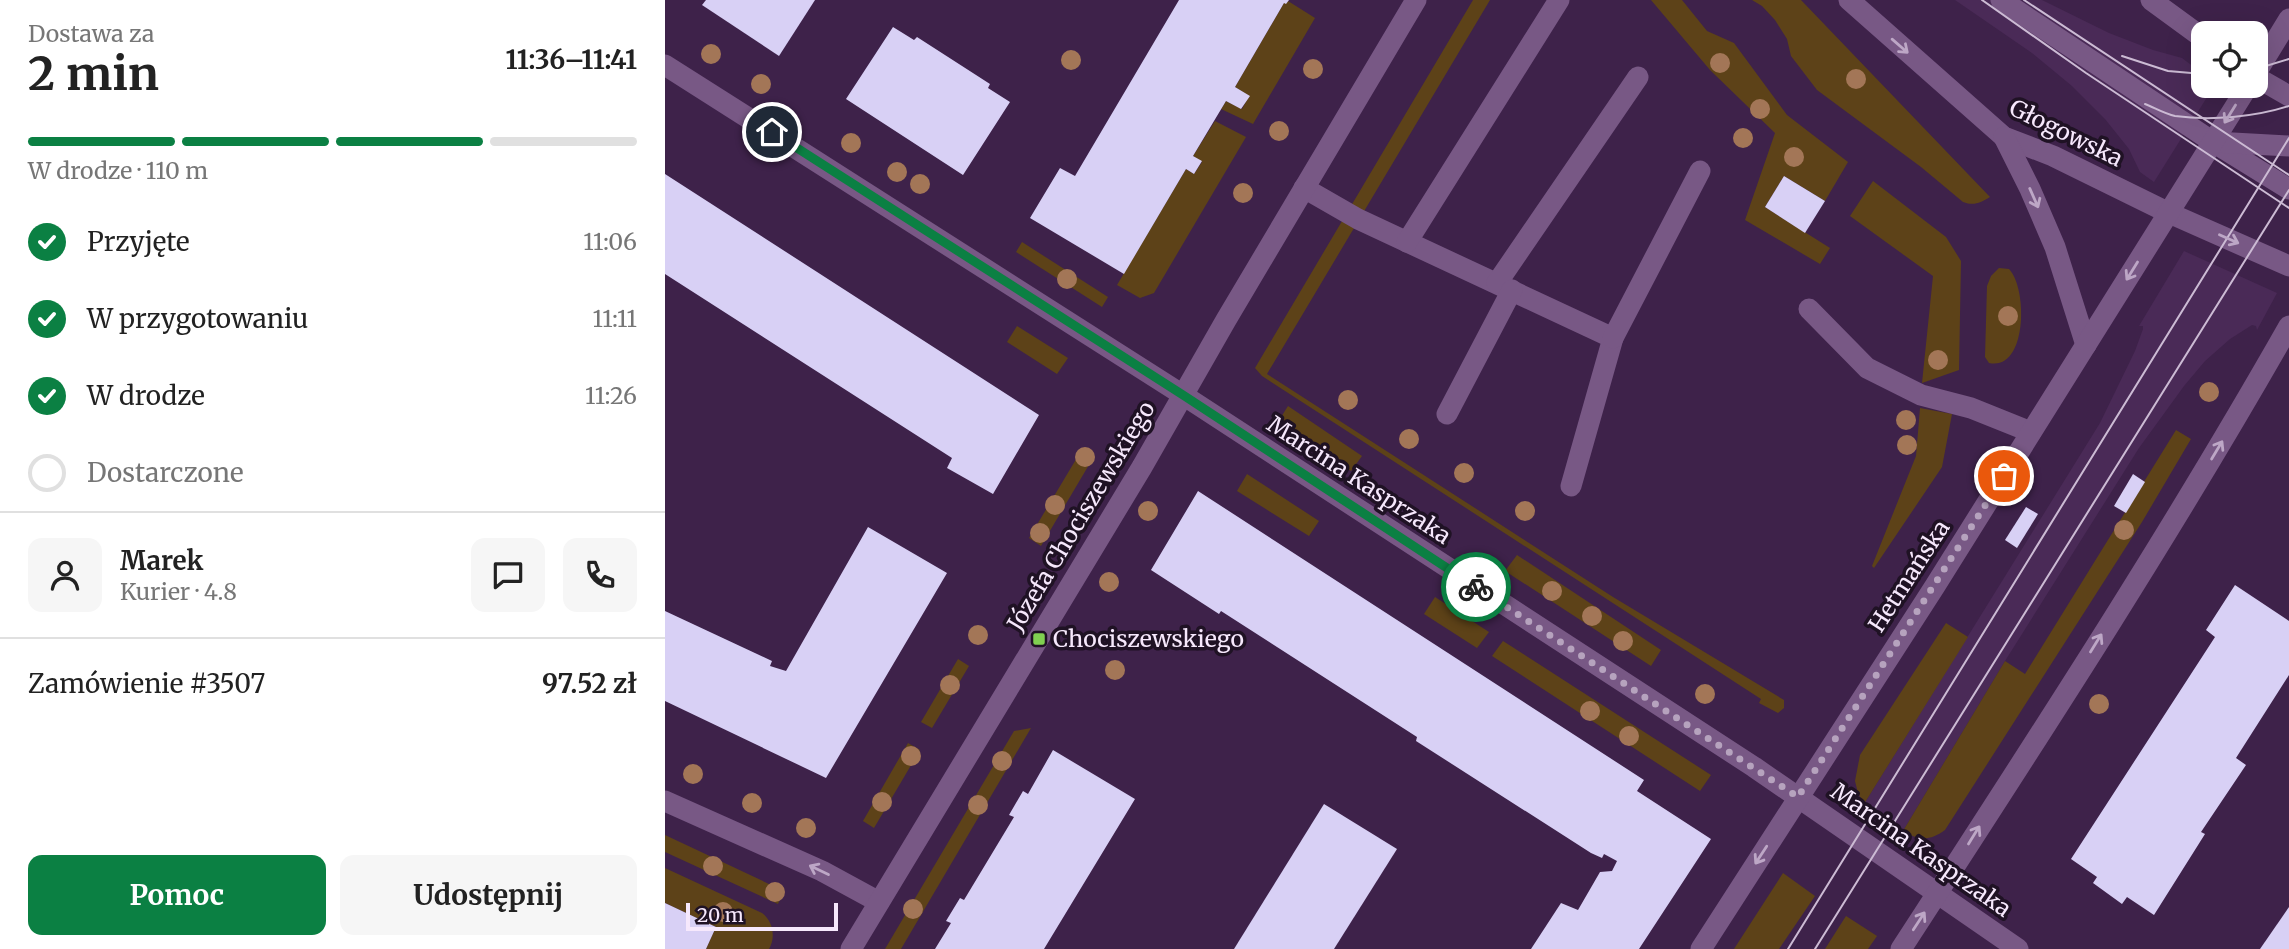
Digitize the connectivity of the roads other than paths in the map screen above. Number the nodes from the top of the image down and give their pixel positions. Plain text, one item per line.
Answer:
1 (1416, 0) edge
2 (1559, 0) edge
3 (1849, 0) edge
4 (2001, 0) edge
5 (2151, 0) edge
6 (2289, 19) edge
7 (2191, 29) edge
8 (2268, 55) edge
9 (665, 65) edge
10 (1638, 76) dead end
11 (2268, 83) edge
12 (2289, 96) edge
13 (2240, 98) edge
14 (2004, 137) junction
15 (2213, 142) junction
16 (2289, 146) edge
17 (1700, 171) dead end
18 (1304, 188) junction
19 (2289, 190) edge
20 (2169, 213) junction
21 (1407, 242) junction
22 (2289, 266) edge
23 (1504, 287) junction
24 (1809, 309) dead end
25 (2289, 326) edge
26 (1613, 338) junction
27 (2086, 345) junction
28 (1183, 395) junction
29 (1447, 414) dead end
30 (2031, 432) junction
31 (1571, 486) dead end
32 (1798, 797) junction
33 (665, 801) edge
34 (1938, 893) junction
35 (879, 902) junction
36 (851, 949) edge
37 (1701, 949) edge
38 (1901, 949) edge
39 (2018, 949) edge

1 - 18 street, Józefa Chociszewskiego
2 - 21 street
3 -> 14 street, Głogowska
4 - 15 street
5 - 7 street
6 - 8 street
9 - 28 street, Marcina Kasprzaka
10 - 23 street
11 - 12 street
13 -> 15 street, Hetmańska
14 - 20 street, Głogowska
14 -> 27 street
15 - 16 street
15 - 19 street
15 - 20 street, Hetmańska
17 - 26 street
18 - 21 street
18 - 28 street, Józefa Chociszewskiego
20 -> 22 street, Głogowska
20 -> 27 street, Hetmańska
21 - 23 street
23 - 26 street
23 - 29 street
24 - 30 street
34 -> 25 street
26 - 31 street
27 - 30 street, Hetmańska
28 - 32 street, Marcina Kasprzaka
28 - 35 street, Józefa Chociszewskiego
30 - 32 street, Hetmańska
32 - 34 street, Marcina Kasprzaka
32 -> 37 street, Hetmańska
35 -> 33 street
38 -> 34 street
34 - 39 street, Marcina Kasprzaka
35 - 36 street, Józefa Chociszewskiego

